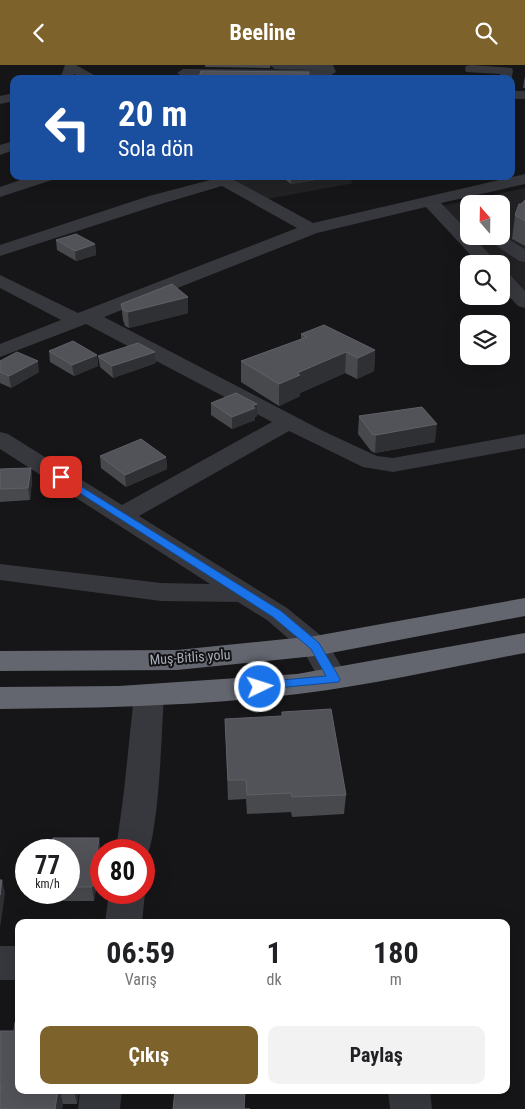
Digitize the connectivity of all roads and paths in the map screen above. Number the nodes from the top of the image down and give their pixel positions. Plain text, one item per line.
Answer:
1 (275, 65) edge
2 (521, 65) edge
3 (471, 69) dead end
4 (183, 72) edge
5 (67, 75) edge
6 (87, 75) edge
7 (508, 75) edge
8 (515, 83) edge
9 (515, 87) edge
10 (525, 95) edge
11 (525, 179) edge
12 (37, 180) edge
13 (216, 180) edge
14 (221, 180) edge
15 (487, 183) edge
16 (525, 190) edge
17 (0, 192) edge
18 (429, 200) junction
19 (311, 229) junction
20 (505, 245) edge
21 (0, 251) edge
22 (481, 255) edge
23 (525, 257) edge
24 (0, 281) edge
25 (510, 286) edge
26 (525, 302) edge
27 (83, 319) junction
28 (0, 351) edge
29 (289, 422) junction
30 (0, 439) edge
31 (525, 441) edge
32 (122, 515) junction
33 (0, 572) edge
34 (244, 593) junction
35 (525, 607) edge
36 (525, 643) edge
37 (315, 646) junction
38 (0, 661) edge
39 (334, 679) junction
40 (148, 695) junction
41 (0, 698) edge
42 (134, 839) edge
43 (127, 904) edge
44 (125, 919) edge
45 (0, 963) edge
46 (15, 963) edge
47 (101, 1094) edge
48 (410, 1094) edge
49 (99, 1109) edge
50 (411, 1109) edge

1 - 4 street
2 - 8 street
3 - 7 street
5 - 6 street
9 - 10 street
11 - 15 street
12 - 17 street
13 - 21 street
14 - 19 street
15 - 16 street
15 - 18 street
18 - 19 street
18 - 22 street
19 - 27 street
20 - 23 street
24 - 27 street
25 - 26 street
27 - 28 street
27 - 29 street
29 - 31 street
29 - 32 street
30 - 32 street
32 - 34 street
33 - 34 street
34 - 37 street
35 - 37 highway, Muş-Bitlis yolu
36 - 39 highway
37 - 38 highway, Muş-Bitlis yolu
37 - 39 street
39 - 40 highway
40 - 41 highway
40 - 42 street
43 - 44 street
45 - 46 street
47 - 49 street
48 - 50 street

